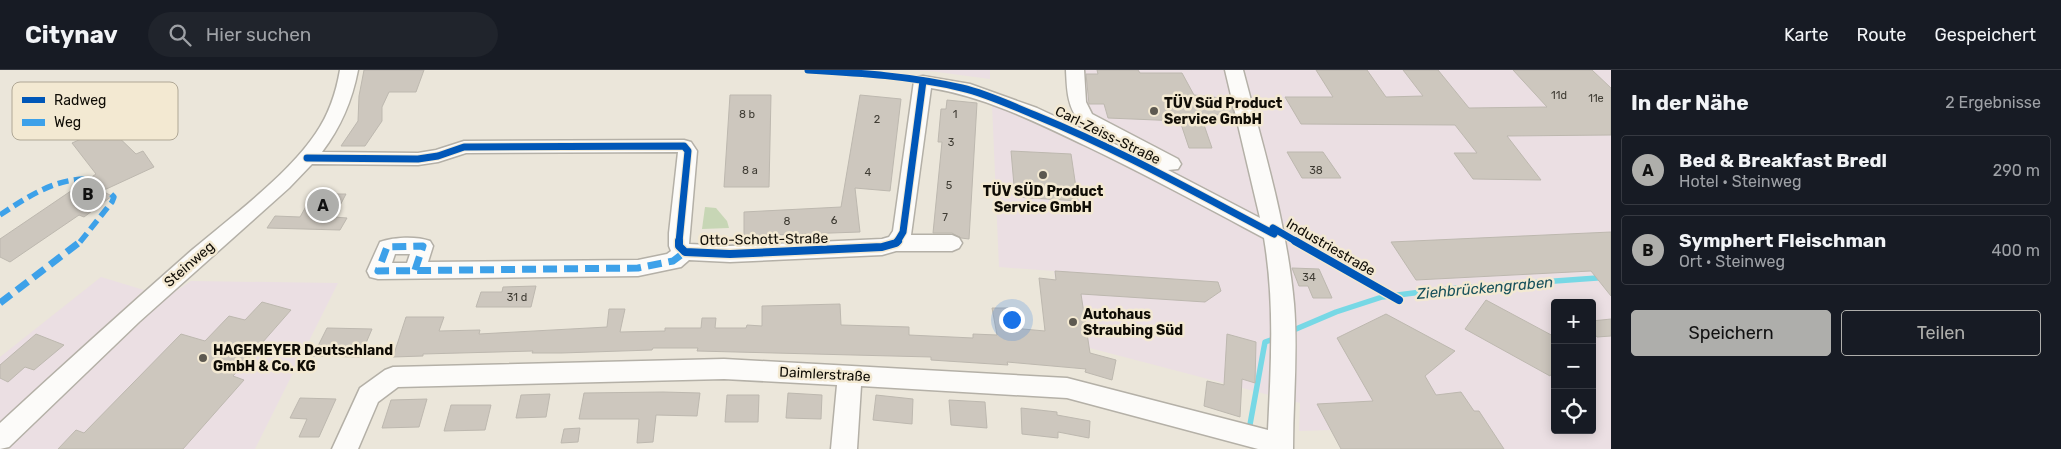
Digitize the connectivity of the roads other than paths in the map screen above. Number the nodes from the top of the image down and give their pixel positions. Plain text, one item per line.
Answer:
1 (349, 70) edge
2 (1075, 70) edge
3 (1234, 70) edge
4 (307, 158) junction
5 (1226, 208) junction
6 (1274, 234) junction
7 (896, 243) junction
8 (952, 243) dead end
9 (684, 252) junction
10 (415, 270) dead end
11 (850, 375) junction
12 (0, 439) edge
13 (1280, 447) edge
14 (345, 449) edge
15 (844, 449) edge

1 - 4 street, Steinweg
2 - 5 street
3 - 6 street
4 - 9 street, Otto-Schott-Straße
4 - 12 street, Steinweg
5 - 6 street, Carl-Zeiss-Straße
5 - 7 street, Carl-Zeiss-Straße
6 - 13 street
7 - 8 street, Otto-Schott-Straße
7 - 9 street, Otto-Schott-Straße
9 - 10 street
11 - 13 street, Daimlerstraße
11 - 14 street, Daimlerstraße
11 - 15 street

